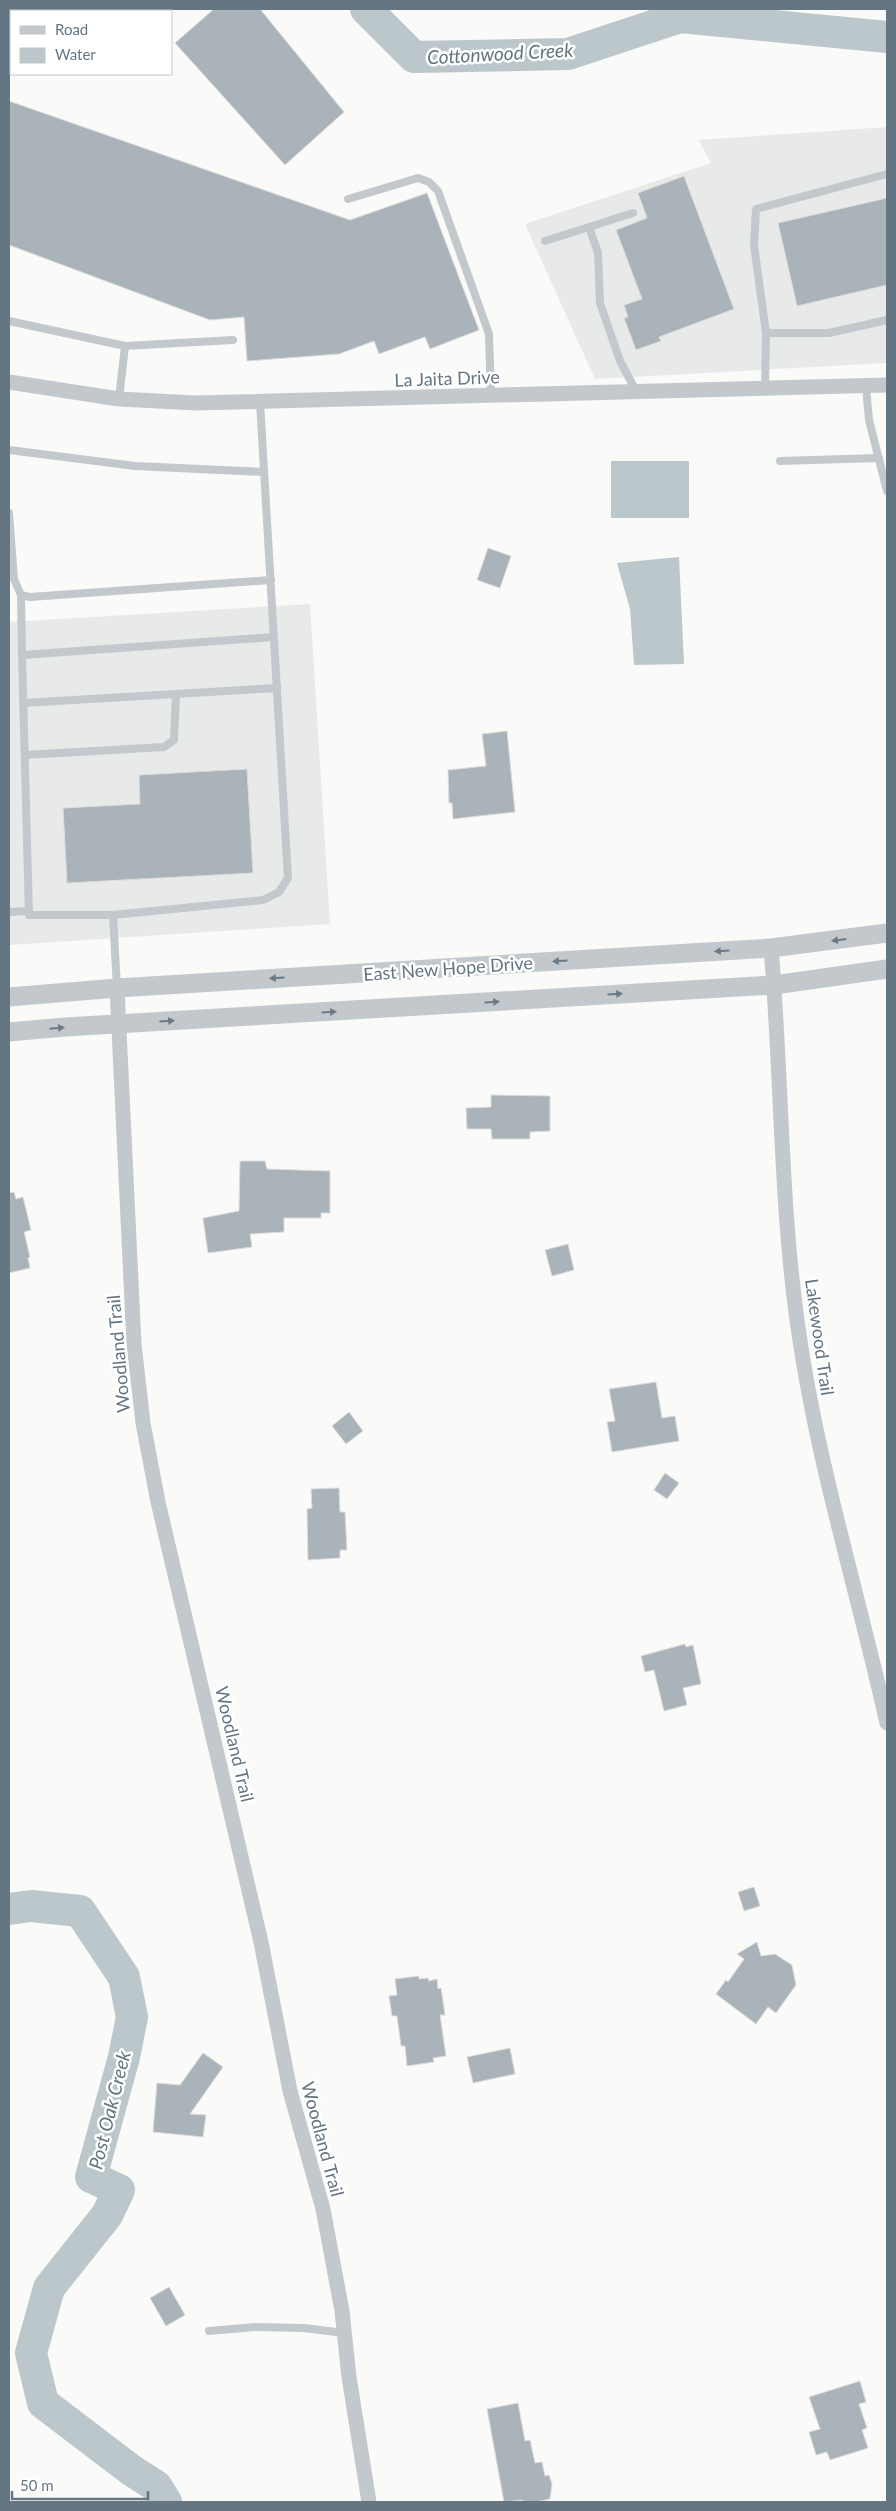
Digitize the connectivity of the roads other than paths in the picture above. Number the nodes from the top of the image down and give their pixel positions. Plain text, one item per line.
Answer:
1 (887, 174) edge
2 (348, 199) dead end
3 (633, 213) dead end
4 (589, 227) junction
5 (545, 241) dead end
6 (887, 320) edge
7 (9, 321) edge
8 (766, 333) junction
9 (232, 340) dead end
10 (125, 346) junction
11 (9, 382) edge
12 (887, 385) edge
13 (866, 386) junction
14 (765, 388) junction
15 (9, 389) edge
16 (636, 392) junction
17 (491, 396) junction
18 (119, 399) junction
19 (260, 402) junction
20 (9, 450) edge
21 (879, 458) junction
22 (780, 461) dead end
23 (264, 472) junction
24 (887, 490) edge
25 (9, 513) edge
26 (271, 580) junction
27 (21, 595) junction
28 (274, 637) junction
29 (22, 655) junction
30 (277, 688) junction
31 (176, 694) junction
32 (23, 703) junction
33 (25, 755) junction
34 (28, 911) junction
35 (9, 912) edge
36 (113, 915) junction
37 (887, 933) edge
38 (771, 948) junction
39 (887, 970) edge
40 (774, 985) junction
41 (117, 988) junction
42 (9, 997) edge
43 (118, 1024) junction
44 (9, 1032) edge
45 (887, 1723) edge
46 (209, 2332) dead end
47 (344, 2332) junction
48 (368, 2502) edge

1 - 8 lane
2 - 17 lane
3 - 4 lane
4 - 5 lane
4 - 16 lane
6 - 8 lane
7 - 10 lane
8 - 14 lane
9 - 10 lane
10 - 18 lane
11 - 15 lane
11 - 18 street, La Jaita Drive
12 - 13 street, La Jaita Drive
13 - 14 street, La Jaita Drive
13 - 21 lane
14 - 16 street, La Jaita Drive
16 - 17 street, La Jaita Drive
17 - 19 street, La Jaita Drive
18 - 19 street, La Jaita Drive
19 - 23 lane
20 - 23 lane
21 - 22 lane
21 - 24 lane
23 - 26 lane
25 - 27 lane
26 - 27 lane
26 - 28 lane
27 - 29 lane
28 - 29 lane
28 - 30 lane
29 - 32 lane
30 - 31 lane
30 - 36 lane
31 - 32 lane
31 - 33 lane
32 - 33 lane
33 - 34 lane
34 - 35 lane
34 - 36 lane
36 - 41 lane
37 -> 38 street, East New Hope Drive
38 - 40 street, Lakewood Trail
38 -> 41 street, East New Hope Drive
39 - 40 street, East New Hope Drive
43 -> 40 street, East New Hope Drive
40 - 45 street, Lakewood Trail
41 - 42 street, East New Hope Drive
41 - 43 street, Woodland Trail
44 -> 43 street, East New Hope Drive
43 - 47 street, Woodland Trail
46 - 47 lane
47 - 48 street, Woodland Trail

